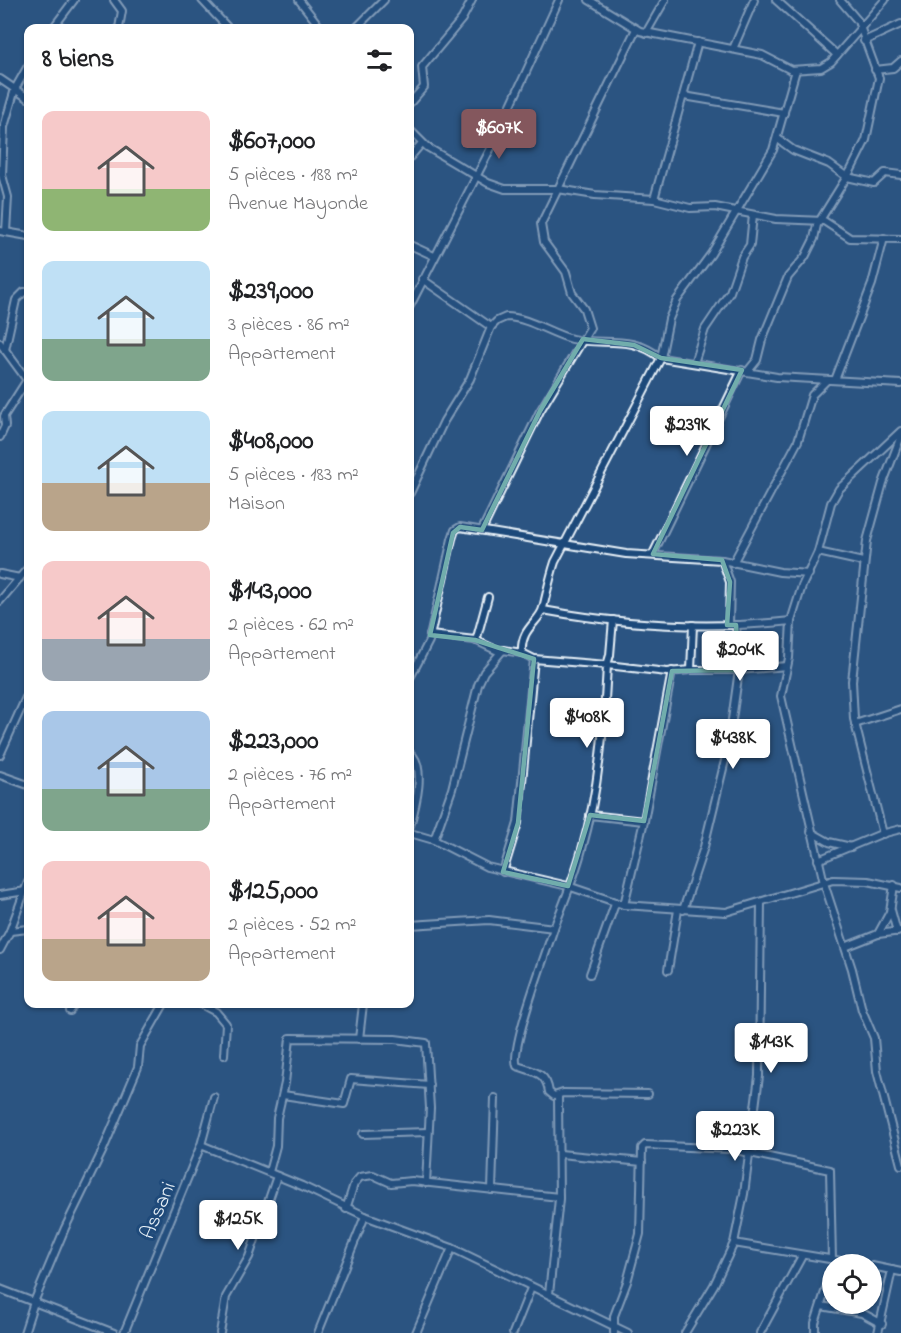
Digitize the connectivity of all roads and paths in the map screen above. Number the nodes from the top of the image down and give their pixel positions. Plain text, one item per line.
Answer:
1 (74, 0) edge
2 (114, 0) edge
3 (202, 0) edge
4 (299, 0) edge
5 (384, 0) edge
6 (472, 0) edge
7 (559, 0) edge
8 (589, 0) edge
9 (665, 0) edge
10 (754, 0) edge
11 (776, 0) edge
12 (840, 0) edge
13 (885, 0) edge
14 (56, 24) edge
15 (120, 24) edge
16 (224, 24) edge
17 (318, 24) edge
18 (360, 24) edge
19 (901, 24) edge
20 (636, 29) junction
21 (861, 29) junction
22 (646, 33) junction
23 (864, 41) junction
24 (698, 42) junction
25 (734, 49) junction
26 (837, 55) junction
27 (901, 61) edge
28 (796, 70) junction
29 (875, 70) junction
30 (24, 73) edge
31 (0, 79) edge
32 (15, 89) junction
33 (24, 95) edge
34 (684, 96) junction
35 (414, 99) edge
36 (783, 113) junction
37 (414, 134) edge
38 (778, 139) junction
39 (422, 143) junction
40 (414, 152) edge
41 (901, 175) edge
42 (477, 176) junction
43 (847, 177) junction
44 (558, 189) junction
45 (654, 199) junction
46 (736, 212) junction
47 (753, 215) junction
48 (819, 221) junction
49 (3, 231) edge
50 (24, 235) edge
51 (884, 238) junction
52 (901, 239) edge
53 (414, 247) edge
54 (434, 256) junction
55 (422, 279) junction
56 (24, 292) edge
57 (414, 294) edge
58 (492, 327) junction
59 (583, 339) junction
60 (0, 343) edge
61 (5, 350) junction
62 (661, 358) junction
63 (694, 363) junction
64 (745, 371) junction
65 (24, 374) edge
66 (827, 380) junction
67 (835, 381) junction
68 (901, 384) edge
69 (24, 385) edge
70 (901, 431) edge
71 (901, 436) edge
72 (0, 437) edge
73 (414, 485) edge
74 (482, 530) junction
75 (566, 544) junction
76 (818, 552) junction
77 (653, 554) junction
78 (722, 560) junction
79 (863, 562) junction
80 (733, 563) junction
81 (0, 574) edge
82 (24, 574) edge
83 (809, 574) junction
84 (20, 578) junction
85 (488, 597) dead end
86 (0, 601) edge
87 (543, 610) junction
88 (613, 620) junction
89 (791, 621) junction
90 (693, 625) junction
91 (732, 625) junction
92 (430, 635) junction
93 (476, 641) junction
94 (500, 652) junction
95 (522, 653) junction
96 (534, 659) junction
97 (607, 665) junction
98 (414, 666) edge
99 (788, 666) junction
100 (691, 670) junction
101 (739, 670) junction
102 (672, 671) junction
103 (24, 702) edge
104 (901, 709) edge
105 (855, 724) junction
106 (0, 754) edge
107 (414, 758) edge
108 (0, 775) edge
109 (24, 784) edge
110 (414, 806) edge
111 (590, 815) junction
112 (644, 821) junction
113 (901, 829) edge
114 (811, 832) junction
115 (414, 834) edge
116 (883, 834) junction
117 (434, 840) junction
118 (852, 847) junction
119 (818, 860) junction
120 (503, 872) junction
121 (901, 879) edge
122 (824, 883) junction
123 (887, 883) junction
124 (568, 886) junction
125 (898, 887) edge
126 (24, 891) edge
127 (0, 895) edge
128 (24, 896) edge
129 (761, 903) junction
130 (615, 904) junction
131 (624, 904) junction
132 (890, 909) junction
133 (680, 910) junction
134 (414, 926) edge
135 (554, 928) junction
136 (24, 929) edge
137 (10, 931) junction
138 (899, 932) edge
139 (878, 934) junction
140 (845, 947) junction
141 (0, 950) edge
142 (668, 970) dead end
143 (590, 974) dead end
144 (72, 1008) edge
145 (162, 1008) edge
146 (208, 1008) edge
147 (362, 1008) edge
148 (70, 1011) dead end
149 (358, 1039) junction
150 (224, 1054) dead end
151 (429, 1085) junction
152 (648, 1094) dead end
153 (283, 1095) junction
154 (214, 1097) dead end
155 (558, 1097) junction
156 (495, 1098) dead end
157 (428, 1132) junction
158 (363, 1134) dead end
159 (201, 1145) junction
160 (750, 1152) junction
161 (560, 1154) junction
162 (642, 1162) junction
163 (901, 1165) edge
164 (269, 1172) junction
165 (277, 1176) junction
166 (426, 1183) junction
167 (492, 1190) junction
168 (559, 1197) junction
169 (346, 1209) junction
170 (364, 1216) junction
171 (734, 1243) junction
172 (452, 1248) junction
173 (834, 1254) edge
174 (802, 1256) junction
175 (822, 1260) edge
176 (882, 1268) edge
177 (892, 1270) junction
178 (901, 1272) edge
179 (531, 1288) junction
180 (0, 1289) edge
181 (549, 1294) junction
182 (34, 1302) junction
183 (822, 1303) edge
184 (821, 1306) junction
185 (882, 1324) junction
186 (614, 1330) edge
187 (24, 1333) edge
188 (114, 1333) edge
189 (124, 1333) edge
190 (220, 1333) edge
191 (318, 1333) edge
192 (416, 1333) edge
193 (513, 1333) edge
194 (628, 1333) edge
195 (685, 1333) edge
196 (759, 1333) edge
197 (815, 1333) edge
198 (878, 1333) edge

1 - 14 street
2 - 15 street
3 - 16 street
4 - 17 street
5 - 18 street
6 - 35 street
7 - 42 street
8 - 20 street
9 - 22 street
10 - 25 street
11 - 26 street
12 - 21 street
13 - 21 street
19 - 23 street
20 - 22 street
20 - 44 street
21 - 23 street
21 - 26 street
22 - 24 street
23 - 29 street
24 - 25 street
24 - 34 street
25 - 28 street
26 - 28 street
27 - 29 street
28 - 36 street
29 - 43 street
30 - 32 street
31 - 32 street
32 - 33 street
32 - 49 street
34 - 36 street
34 - 45 street
36 - 38 street
37 - 39 street
38 - 43 street
38 - 46 street
39 - 40 street
39 - 42 street
41 - 43 street
42 - 44 street
42 - 54 street
43 - 48 street
44 - 45 street
44 - 59 street
45 - 46 street
46 - 47 street
46 - 62 street
47 - 48 street
47 - 63 street
48 - 51 street
48 - 64 street
49 - 50 street
51 - 52 street
51 - 67 street
53 - 54 street
54 - 55 street
55 - 57 street
55 - 58 street
56 - 61 street
58 - 59 street
58 - 73 street
59 - 62 street
59 - 74 street
60 - 61 street
61 - 65 street
62 - 63 street
62 - 75 street
63 - 64 street
64 - 66 street
64 - 77 street
66 - 67 street
66 - 80 street
67 - 68 street
69 - 72 street
70 - 76 street
71 - 79 street
74 - 75 street
74 - 92 street
75 - 77 street
75 - 87 street
76 - 79 street
76 - 83 street
77 - 78 street
78 - 80 street
78 - 91 street
79 - 105 street
80 - 83 street
81 - 84 street
82 - 84 street
83 - 89 street
84 - 86 street
85 - 93 street
87 - 88 street
87 - 95 street
88 - 90 street
88 - 97 street
89 - 91 street
89 - 99 street
90 - 91 street
90 - 100 street
91 - 101 street
92 - 93 street
92 - 98 street
93 - 94 street
94 - 95 street
94 - 117 street
95 - 96 street
96 - 97 street
96 - 120 street
97 - 102 street
97 - 111 street
99 - 101 street
99 - 114 street
100 - 101 street
100 - 102 street
101 - 133 street
102 - 112 street
103 - 106 street
104 - 105 street
105 - 116 street
107 - 110 street
108 - 109 street
111 - 112 street
111 - 124 street
112 - 131 street
113 - 116 street
114 - 118 street
114 - 119 street
115 - 117 street
116 - 118 street
117 - 120 street
118 - 119 street
119 - 122 street
120 - 124 street
121 - 123 street
122 - 123 street
122 - 129 street
122 - 140 street
123 - 125 street
124 - 130 street
124 - 135 street
125 - 132 street
126 - 127 street
128 - 137 street
129 - 133 street
129 - 160 street
130 - 131 street
130 - 143 street
131 - 133 street
132 - 138 street
132 - 139 street
133 - 142 street
134 - 135 street
135 - 155 street
136 - 137 street
137 - 141 street
138 - 139 street
139 - 140 street
140 - 163 street
144 - 148 street
145 - 182 street
146 - 150 street
147 - 149 street
149 - 151 street
149 - 153 street
151 - 153 street
151 - 157 street
152 - 155 street
153 - 164 street
154 - 159 street, Assani
155 - 161 street
156 - 167 street
157 - 158 street
157 - 166 street
159 - 164 street
159 - 189 street, Assani
160 - 162 street
160 - 171 street
160 - 173 street
161 - 162 street
161 - 168 street
162 - 186 street
164 - 165 street
165 - 169 street
165 - 190 street
166 - 167 street
166 - 169 street
167 - 168 street
168 - 181 street
169 - 170 street
170 - 172 street
170 - 191 street
171 - 174 street
171 - 195 street
172 - 179 street
172 - 192 street
174 - 175 street
174 - 196 street
176 - 177 street
177 - 178 street
177 - 185 street
179 - 181 street
179 - 193 street
180 - 182 street
181 - 186 street
182 - 187 street
182 - 188 street
183 - 184 street
184 - 185 street
184 - 197 street
185 - 198 street
186 - 194 street

